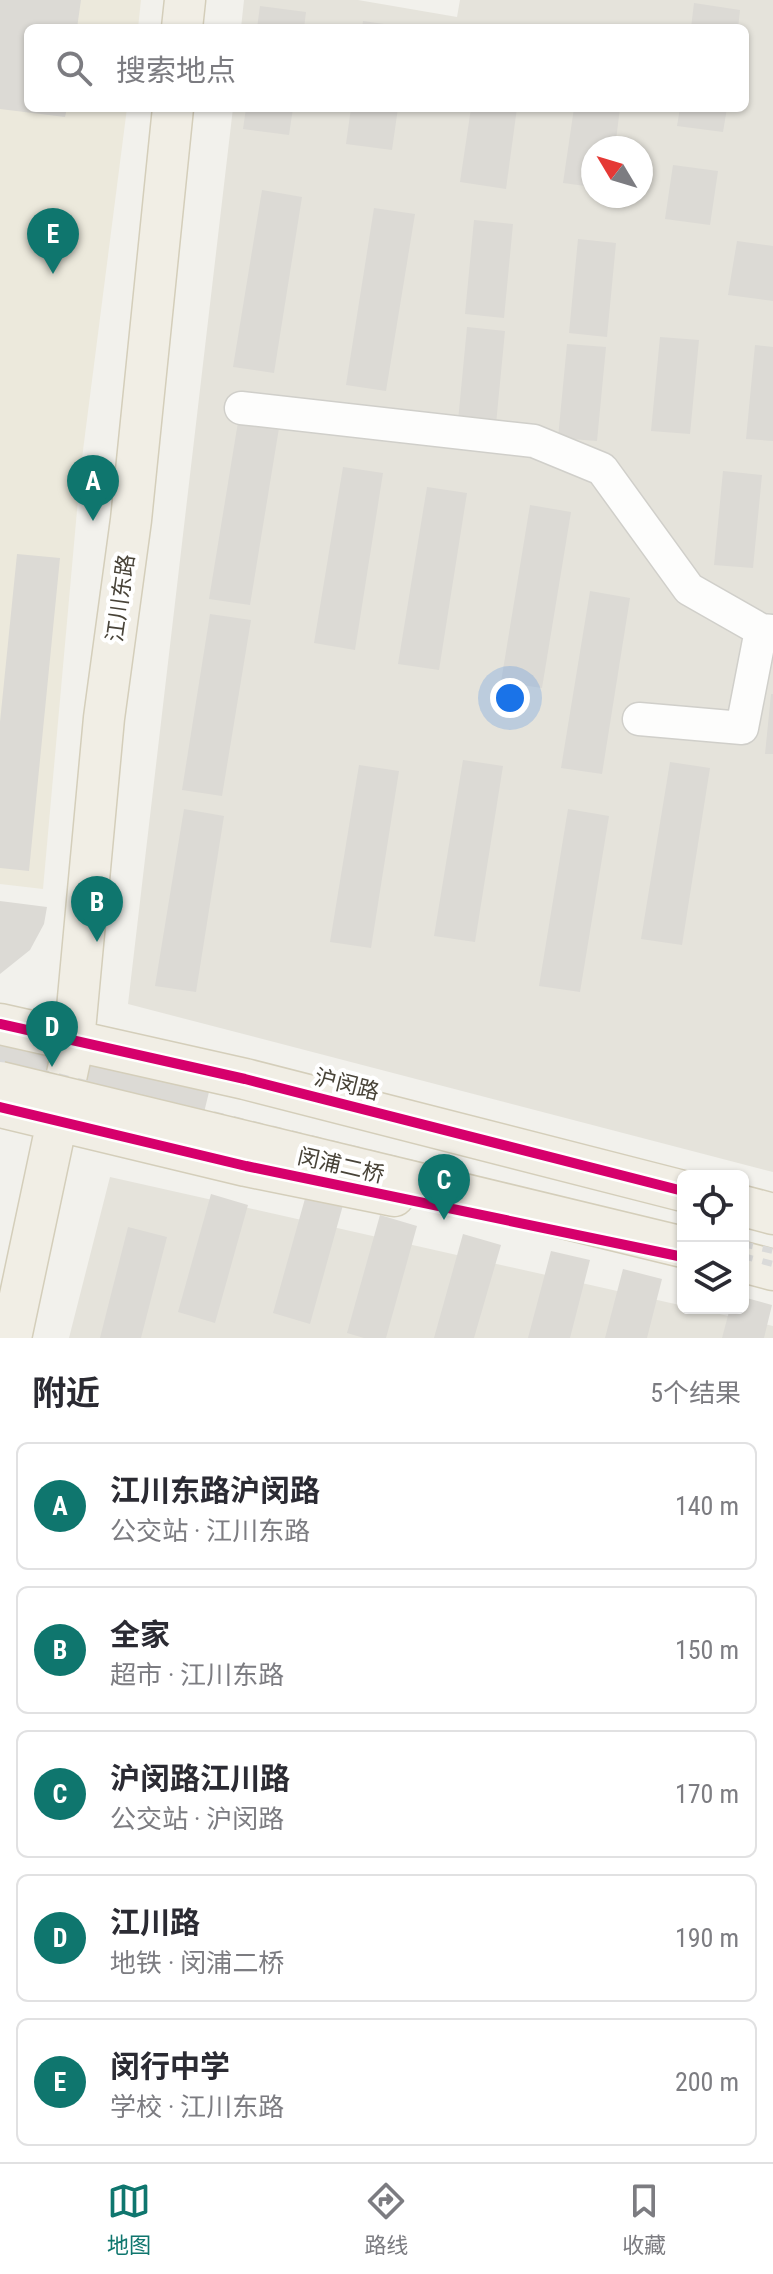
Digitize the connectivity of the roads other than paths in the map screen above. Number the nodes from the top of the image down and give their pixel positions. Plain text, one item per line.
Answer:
1 (185, 0) edge
2 (182, 24) edge
3 (173, 112) edge
4 (241, 408) dead end
5 (767, 630) edge
6 (639, 719) dead end
7 (0, 1024) edge
8 (74, 1041) junction
9 (0, 1055) edge
10 (0, 1082) edge
11 (0, 1107) edge
12 (58, 1123) junction
13 (677, 1189) edge
14 (749, 1208) edge
15 (773, 1214) edge
16 (677, 1218) edge
17 (749, 1234) edge
18 (773, 1240) edge
19 (677, 1246) edge
20 (677, 1256) edge
21 (749, 1264) edge
22 (773, 1270) edge
23 (749, 1273) edge
24 (773, 1279) edge
25 (11, 1338) edge

1 - 2 main road
3 - 8 main road, 江川东路
4 - 5 lane
5 - 6 lane
7 - 8 main road, 沪闵路
8 - 12 main road, 江川东路
8 - 13 main road, 沪闵路
9 - 16 main road, 闵浦二桥
10 - 19 main road, 闵浦二桥, bridge
11 - 12 main road
12 - 20 main road
12 - 25 main road, 江川东路
14 - 15 main road
17 - 18 main road
21 - 22 main road
23 - 24 main road

